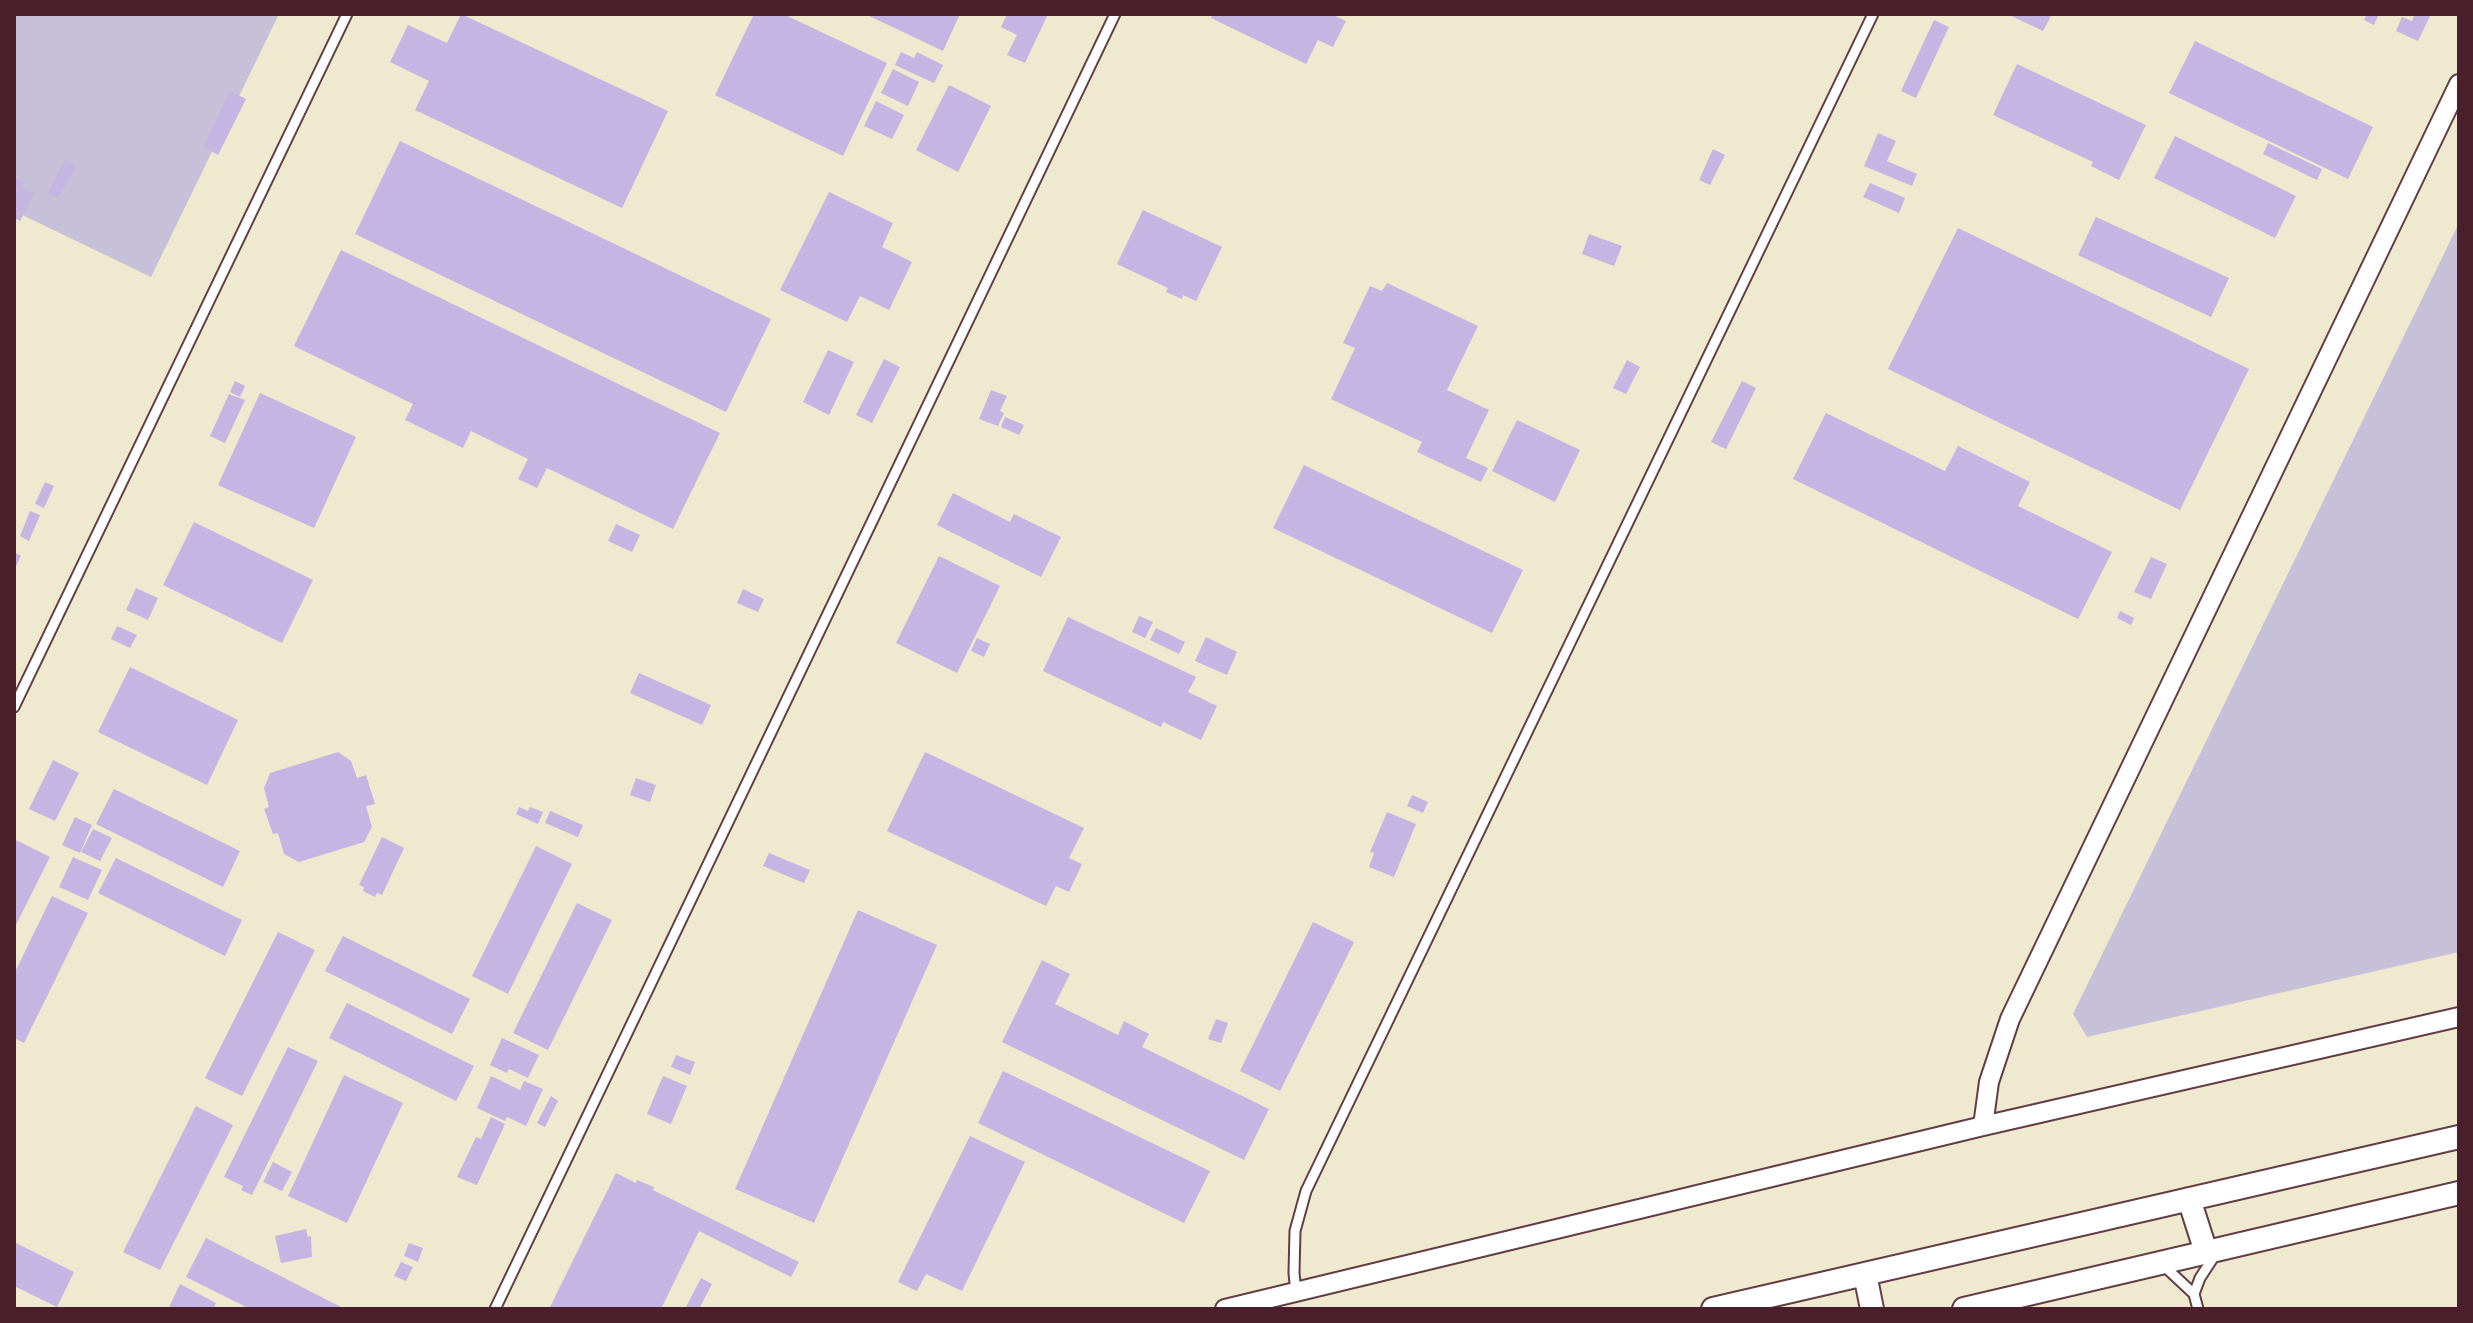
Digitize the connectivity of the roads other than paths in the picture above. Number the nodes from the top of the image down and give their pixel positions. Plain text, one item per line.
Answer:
1 (347, 14) edge
2 (1115, 14) edge
3 (1873, 14) edge
4 (2459, 84) edge
5 (14, 707) edge
6 (2459, 1017) edge
7 (1983, 1126) junction
8 (2459, 1137) edge
9 (2452, 1198) edge
10 (2189, 1199) junction
11 (2213, 1250) junction
12 (2161, 1263) junction
13 (1865, 1274) junction
14 (1296, 1293) junction
15 (2194, 1294) junction
16 (495, 1309) edge
17 (1225, 1309) edge
18 (1713, 1309) edge
19 (1872, 1309) edge
20 (1964, 1309) edge
21 (2198, 1309) edge

1 - 5 lane
2 - 16 lane
3 - 14 lane
4 - 7 street
6 - 7 street
7 - 14 street
8 - 10 street
9 - 11 street
10 - 11 street
10 - 13 street
11 - 12 street
11 - 15 lane
12 - 15 lane
12 - 20 street
13 - 18 street
13 - 19 street
14 - 17 street
15 - 21 lane

